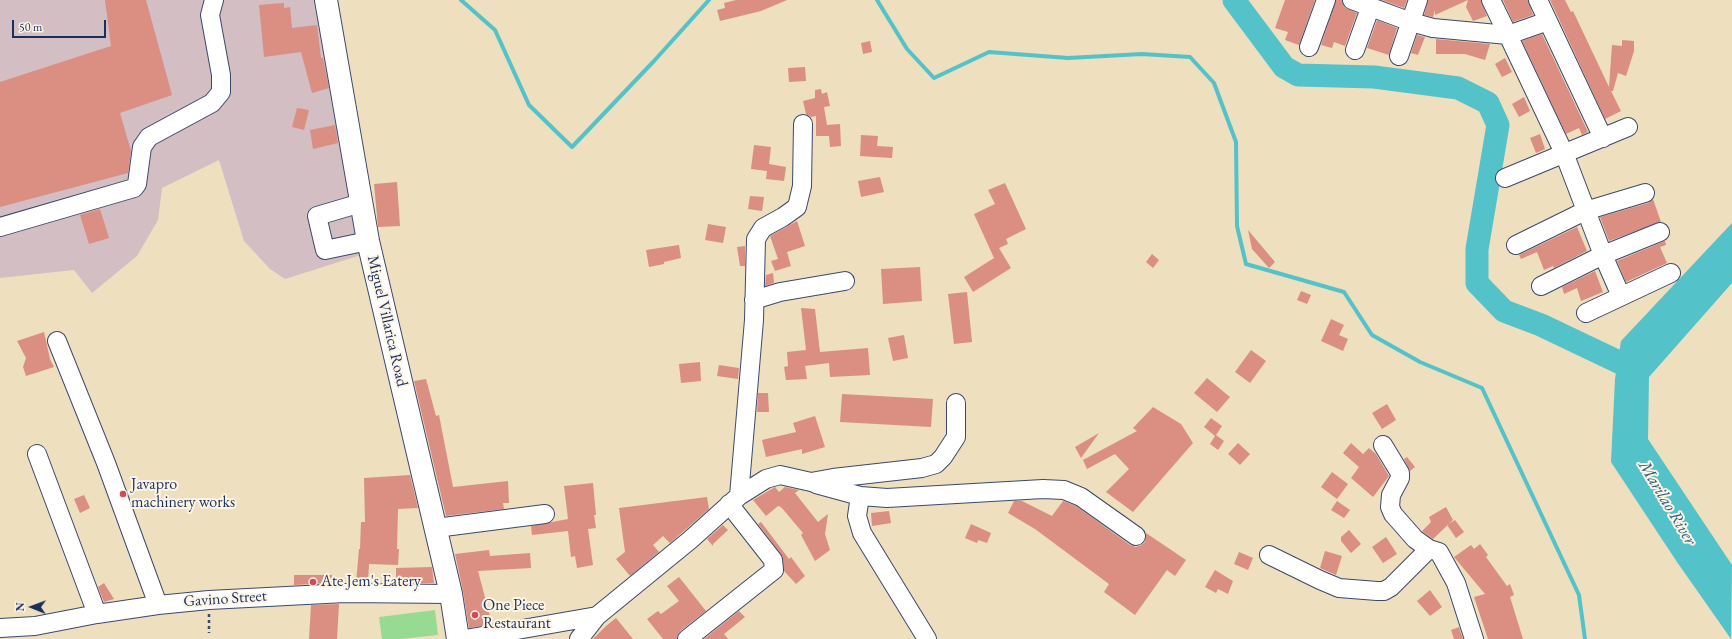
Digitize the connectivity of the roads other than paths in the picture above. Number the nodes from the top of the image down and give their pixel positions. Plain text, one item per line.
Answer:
1 (214, 0) edge
2 (326, 0) edge
3 (1326, 0) edge
4 (1352, 0) edge
5 (1418, 0) edge
6 (1491, 0) edge
7 (1538, 0) edge
8 (1370, 8) junction
9 (1548, 21) junction
10 (1411, 22) junction
11 (1508, 35) junction
12 (1309, 48) dead end
13 (1355, 50) dead end
14 (1399, 56) dead end
15 (803, 124) dead end
16 (1628, 127) dead end
17 (1604, 138) junction
18 (1564, 153) junction
19 (1505, 178) dead end
20 (1645, 193) dead end
21 (361, 203) junction
22 (1585, 211) junction
23 (0, 227) edge
24 (1660, 232) dead end
25 (368, 241) junction
26 (1516, 245) dead end
27 (1603, 255) junction
28 (1671, 273) dead end
29 (846, 281) dead end
30 (1541, 286) dead end
31 (1621, 296) junction
32 (754, 300) junction
33 (1586, 313) dead end
34 (58, 341) dead end
35 (956, 403) dead end
36 (1383, 445) dead end
37 (37, 454) dead end
38 (810, 482) junction
39 (860, 496) junction
40 (734, 500) junction
41 (545, 514) dead end
42 (436, 528) junction
43 (1136, 536) dead end
44 (1429, 549) junction
45 (1269, 555) dead end
46 (451, 594) junction
47 (158, 605) junction
48 (97, 614) junction
49 (597, 616) junction
50 (0, 628) edge
51 (458, 639) edge
52 (465, 639) edge
53 (579, 639) edge
54 (687, 639) edge
55 (927, 639) edge
56 (1474, 639) edge

1 - 23 street
2 - 21 main road, Miguel Villarica Road
3 - 12 street
4 - 8 street
5 - 10 street
6 - 11 street
7 - 9 street
8 - 10 street
8 - 13 street
9 - 11 street
9 - 17 street
10 - 11 street
10 - 14 street
11 - 18 street
15 - 32 street
16 - 17 street
17 - 18 street
18 - 19 street
18 - 22 street
20 - 22 street
21 - 25 main road, Miguel Villarica Road
21 - 25 street
22 - 26 street
22 - 27 street
24 - 27 street
25 - 42 main road, Miguel Villarica Road
27 - 30 street
27 - 31 street
28 - 31 street
29 - 32 street
31 - 33 street
32 - 40 street
34 - 47 street
35 - 38 street
36 - 44 street
37 - 48 street
38 - 39 street
38 - 40 street
39 - 43 street
39 - 55 street
40 - 49 street
40 - 54 street
41 - 42 street
42 - 46 main road, Miguel Villarica Road
44 - 45 street
44 - 56 street
46 - 47 street, Gavino Street
46 - 51 main road, Miguel Villarica Road
47 - 48 street, Gavino Street
48 - 50 street, Gavino Street
49 - 52 street
49 - 53 street

